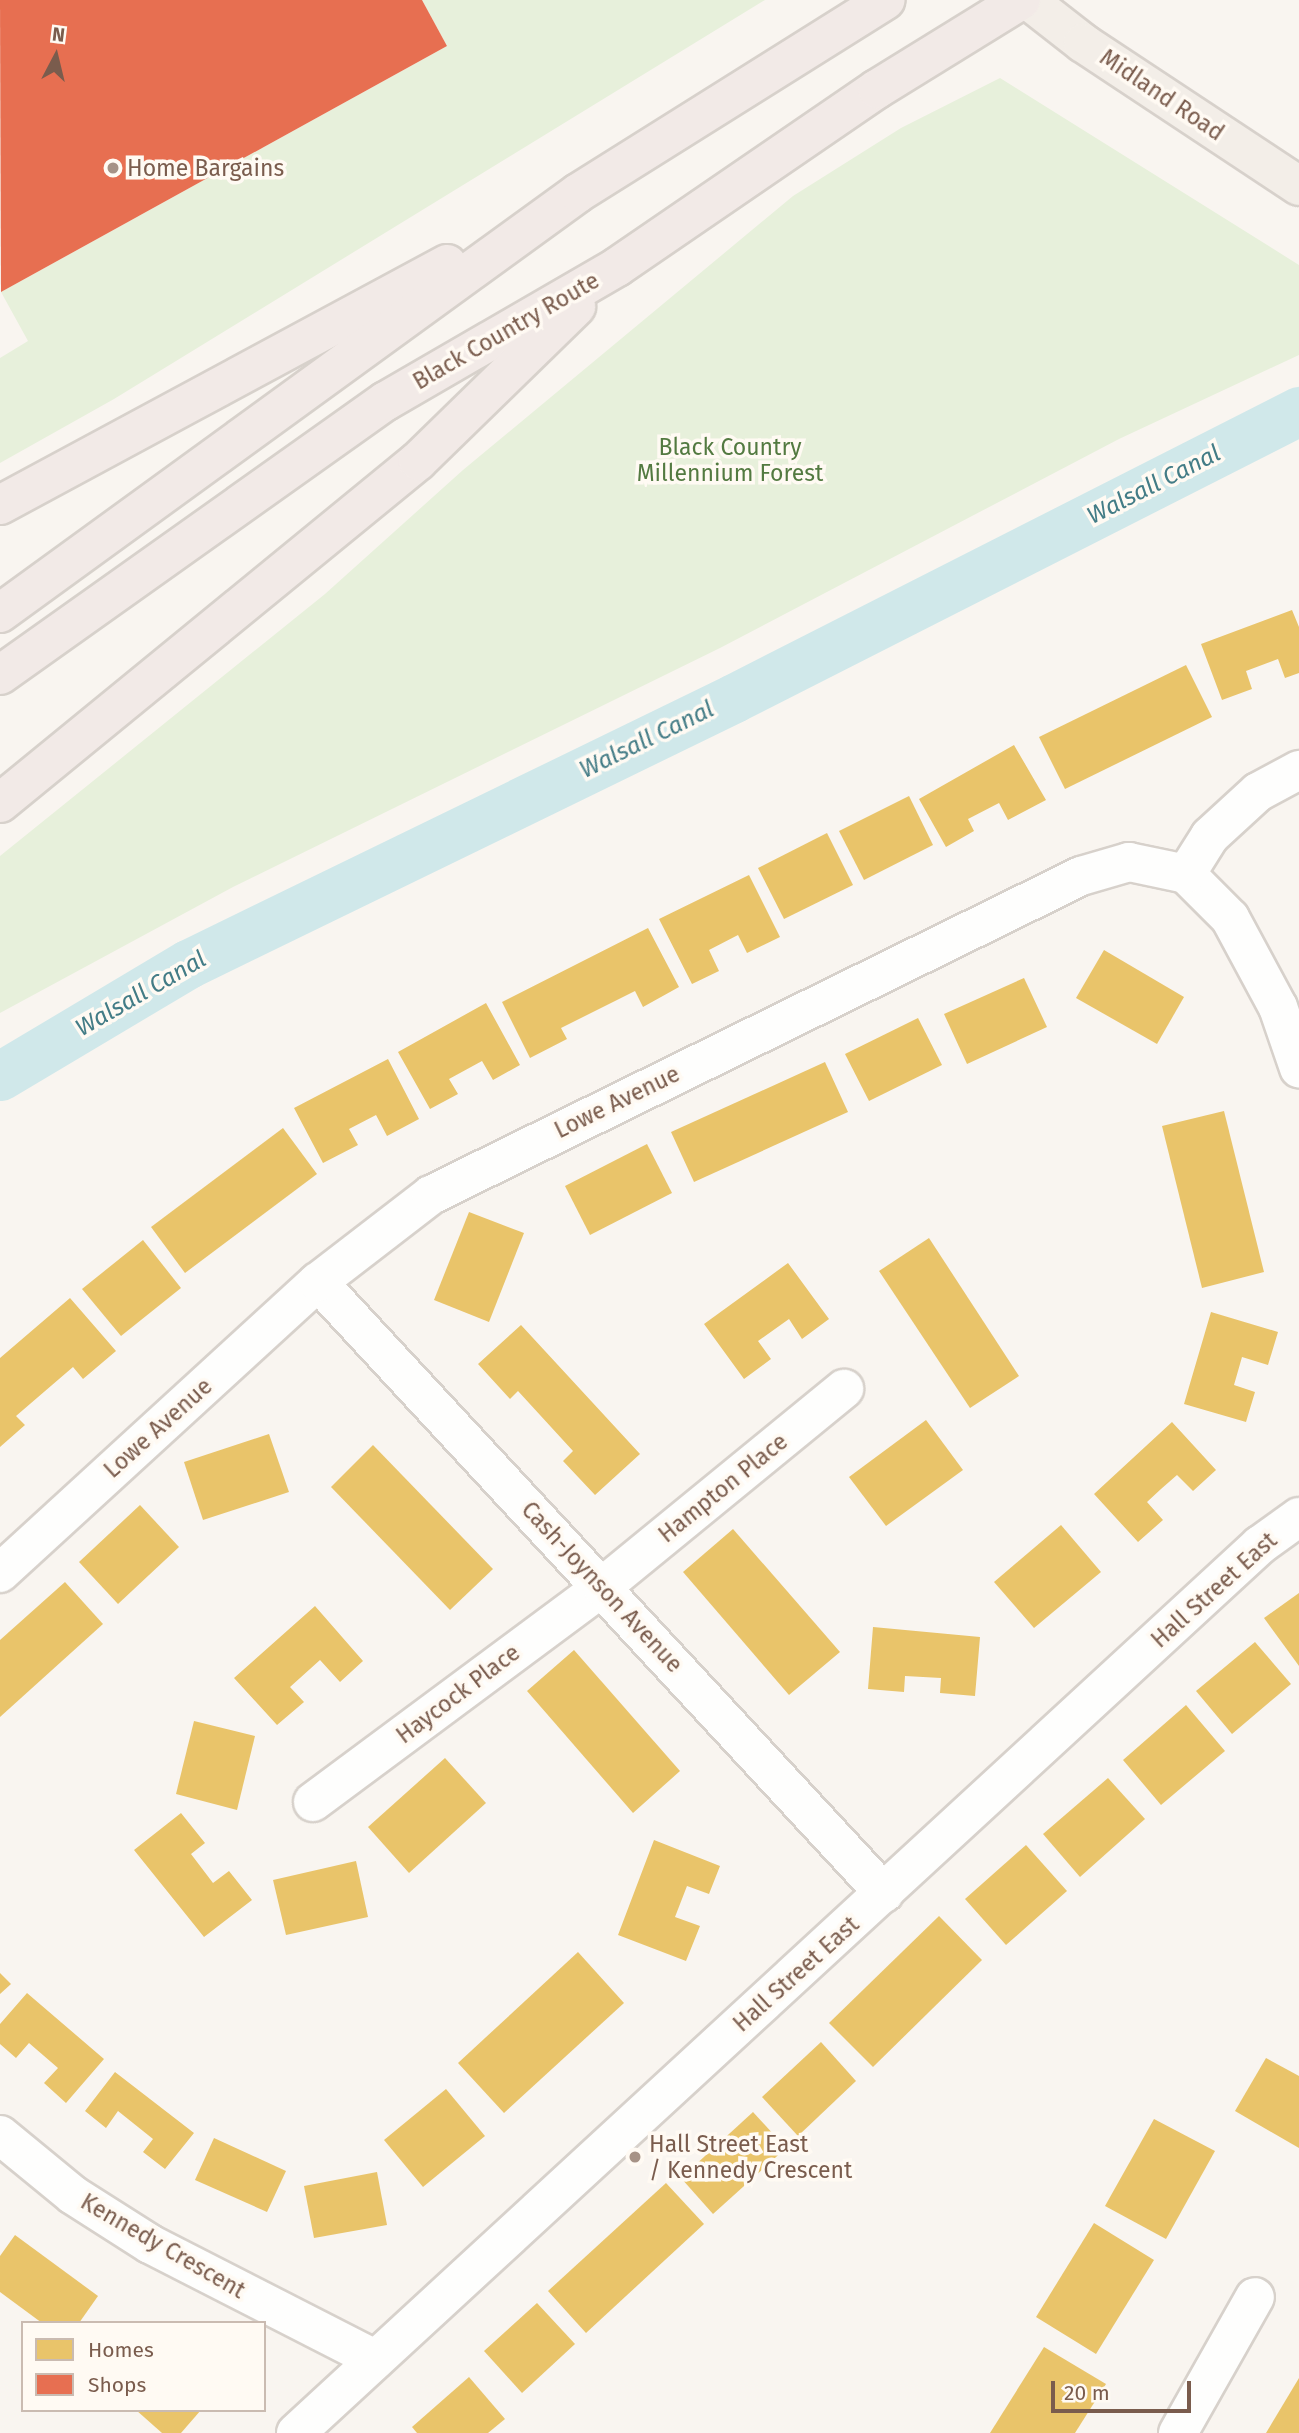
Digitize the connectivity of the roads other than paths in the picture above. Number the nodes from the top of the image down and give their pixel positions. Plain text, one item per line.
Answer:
1 (886, 0) edge
2 (1021, 0) edge
3 (1028, 0) edge
4 (1299, 186) edge
5 (578, 193) junction
6 (617, 267) junction
7 (0, 505) edge
8 (0, 613) edge
9 (0, 676) edge
10 (1299, 769) edge
11 (0, 803) edge
12 (1186, 874) junction
13 (1299, 1068) edge
14 (318, 1282) junction
15 (844, 1389) dead end
16 (1299, 1517) edge
17 (0, 1573) edge
18 (602, 1587) junction
19 (313, 1802) dead end
20 (884, 1893) junction
21 (6, 2151) edge
22 (1255, 2297) dead end
23 (375, 2359) junction
24 (296, 2433) edge
25 (1178, 2433) edge

1 - 5 highway
2 - 6 highway, Black Country Route
3 - 4 main road, Midland Road
5 - 7 highway
5 - 8 highway
6 - 9 highway, Black Country Route
6 - 11 highway
10 - 12 street
12 - 13 street
12 - 14 street, Lowe Avenue
14 - 17 street, Lowe Avenue
14 - 18 street, Cash-Joynson Avenue
15 - 18 street, Hampton Place
16 - 20 street, Hall Street East
18 - 19 street, Haycock Place
18 - 20 street, Cash-Joynson Avenue
20 - 23 street, Hall Street East
21 - 23 street, Kennedy Crescent
22 - 25 street
23 - 24 street, Hall Street East

